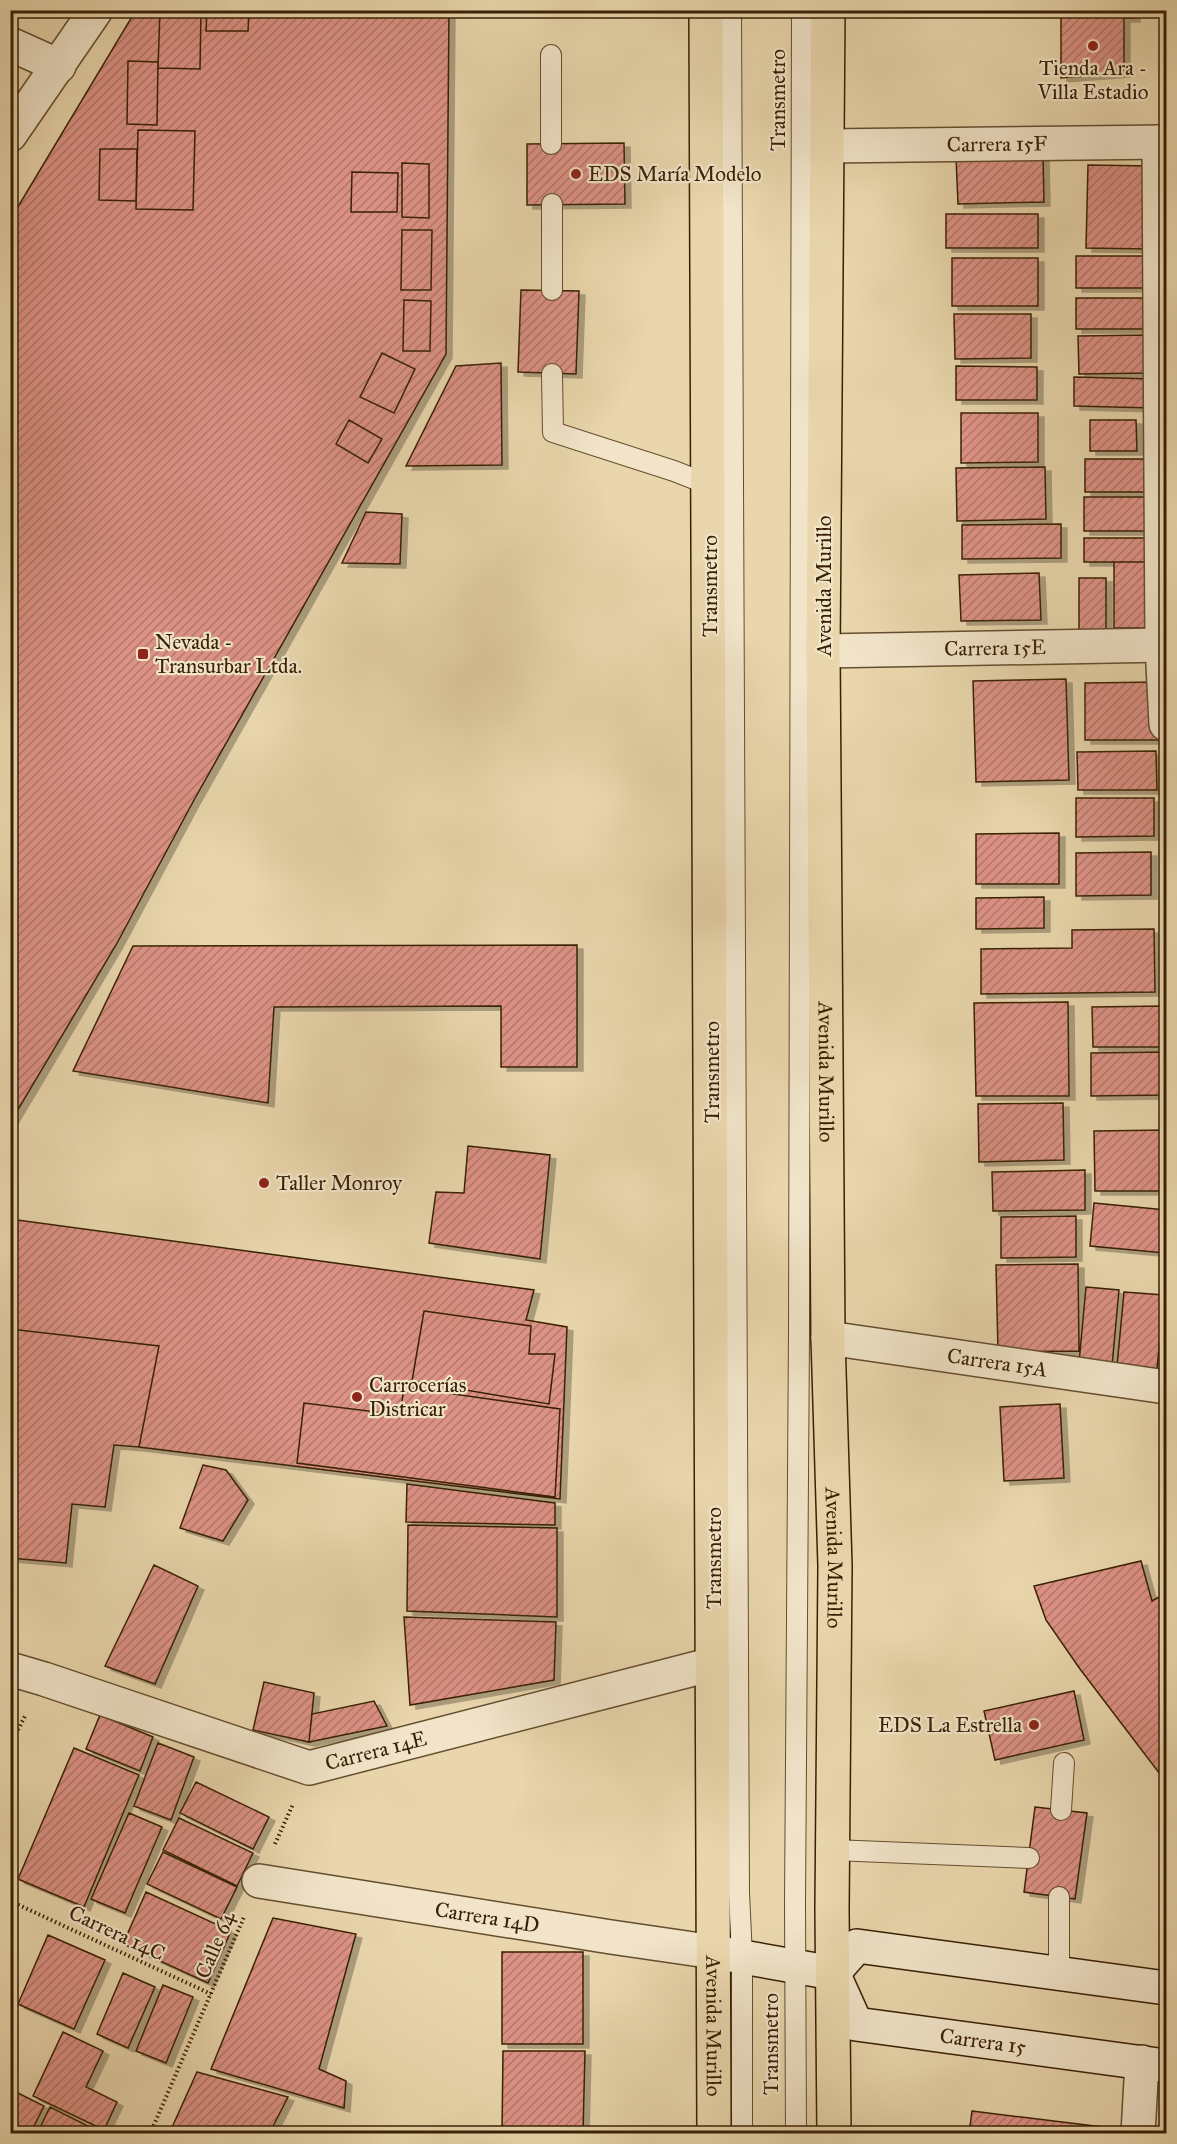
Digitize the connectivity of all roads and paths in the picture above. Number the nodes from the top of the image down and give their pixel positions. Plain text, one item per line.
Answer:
1 (96, 10) edge
2 (706, 10) edge
3 (731, 10) edge
4 (802, 10) edge
5 (828, 10) edge
6 (10, 44) edge
7 (551, 55) dead end
8 (59, 66) junction
9 (10, 135) edge
10 (1163, 142) edge
11 (551, 144) dead end
12 (826, 146) junction
13 (552, 204) dead end
14 (552, 291) dead end
15 (552, 374) dead end
16 (707, 484) junction
17 (1164, 645) edge
18 (823, 651) junction
19 (1167, 724) edge
20 (828, 1338) junction
21 (1167, 1387) edge
22 (712, 1664) junction
23 (10, 1670) edge
24 (1064, 1763) dead end
25 (309, 1768) junction
26 (1061, 1810) dead end
27 (833, 1850) junction
28 (1029, 1857) dead end
29 (259, 1881) junction
30 (1059, 1897) dead end
31 (10, 1900) edge
32 (728, 1954) junction
33 (795, 1966) junction
34 (833, 1973) junction
35 (1059, 1973) junction
36 (1167, 1988) edge
37 (211, 1994) junction
38 (1154, 2064) edge
39 (150, 2133) edge
40 (714, 2133) edge
41 (742, 2133) edge
42 (796, 2133) edge
43 (834, 2133) edge
44 (1138, 2133) edge

1 - 8 street
2 - 16 main road, Avenida Murillo
3 - 32 lane, Transmetro
4 - 33 lane, Transmetro
5 - 12 main road, Avenida Murillo
6 - 8 street
7 - 11 lane
8 - 9 street
10 - 12 street, Carrera 15F
10 - 17 street
12 - 18 main road, Avenida Murillo
13 - 14 lane
15 - 16 lane
16 - 22 main road, Avenida Murillo
17 - 18 street, Carrera 15E
17 - 19 street
18 - 20 main road, Avenida Murillo
20 - 21 street, Carrera 15A
20 - 27 main road, Avenida Murillo
22 - 25 street, Carrera 14E
22 - 32 main road, Avenida Murillo
23 - 25 street, Carrera 14E
24 - 26 lane
25 - 29 path, Calle 64
27 - 28 lane
27 - 34 main road, Avenida Murillo
29 - 32 street, Carrera 14D
29 - 37 path, Calle 64
30 - 35 lane
31 - 37 path, Carrera 14C
32 - 33 street
32 - 40 main road, Avenida Murillo
32 - 41 lane, Transmetro
33 - 34 street
33 - 42 lane, Transmetro
34 - 35 street
34 - 38 street, Carrera 15
34 - 43 main road, Avenida Murillo
35 - 36 street
37 - 39 path, Calle 64
38 - 44 street

